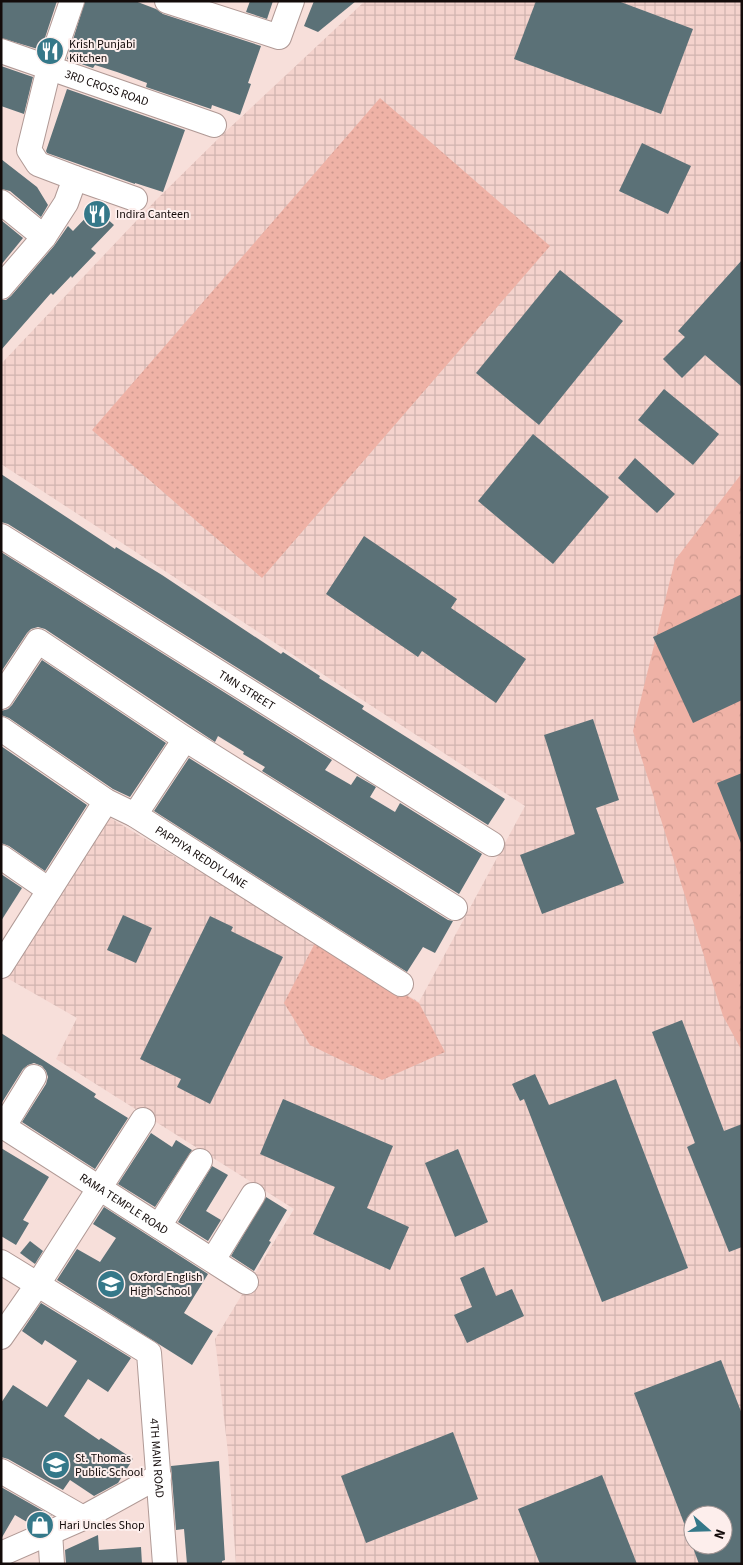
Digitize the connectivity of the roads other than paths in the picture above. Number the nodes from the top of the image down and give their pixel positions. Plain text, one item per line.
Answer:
1 (72, 1) edge
2 (167, 1) edge
3 (292, 1) edge
4 (1, 51) edge
5 (50, 68) junction
6 (214, 125) dead end
7 (75, 178) junction
8 (135, 199) dead end
9 (1, 202) edge
10 (44, 237) junction
11 (1, 287) edge
12 (1, 536) edge
13 (1, 697) edge
14 (1, 729) edge
15 (185, 739) junction
16 (106, 800) junction
17 (136, 815) junction
18 (492, 844) dead end
19 (1, 857) edge
20 (49, 890) junction
21 (456, 908) dead end
22 (1, 966) edge
23 (401, 984) dead end
24 (34, 1077) dead end
25 (143, 1120) dead end
26 (3, 1122) edge
27 (200, 1161) dead end
28 (100, 1188) junction
29 (253, 1196) dead end
30 (160, 1226) junction
31 (213, 1260) junction
32 (1, 1262) edge
33 (246, 1282) dead end
34 (38, 1284) junction
35 (1, 1337) edge
36 (1, 1471) edge
37 (160, 1476) junction
38 (83, 1518) junction
39 (50, 1532) junction
40 (1, 1554) edge
41 (52, 1564) edge
42 (165, 1564) edge

1 - 5 street
2 - 3 street
4 - 5 street, 3RD CROSS ROAD
5 - 6 street, 3RD CROSS ROAD
5 - 7 street
7 - 8 street
7 - 10 street
9 - 10 street
10 - 11 street
12 - 18 street, TMN STREET
13 - 15 street
14 - 16 street, PAPPIYA REDDY LANE
15 - 17 street
15 - 21 street
16 - 17 street, PAPPIYA REDDY LANE
16 - 20 street
17 - 23 street, PAPPIYA REDDY LANE
19 - 20 street
20 - 22 street
24 - 26 street
25 - 28 street
26 - 28 street, RAMA TEMPLE ROAD
27 - 30 street
28 - 30 street, RAMA TEMPLE ROAD
28 - 34 street
29 - 31 street
30 - 31 street, RAMA TEMPLE ROAD
31 - 33 street, RAMA TEMPLE ROAD
32 - 34 street
34 - 35 street
34 - 37 street, 4TH MAIN ROAD
36 - 38 street
37 - 38 street
37 - 42 street, 4TH MAIN ROAD
38 - 39 street
39 - 40 street
39 - 41 street

